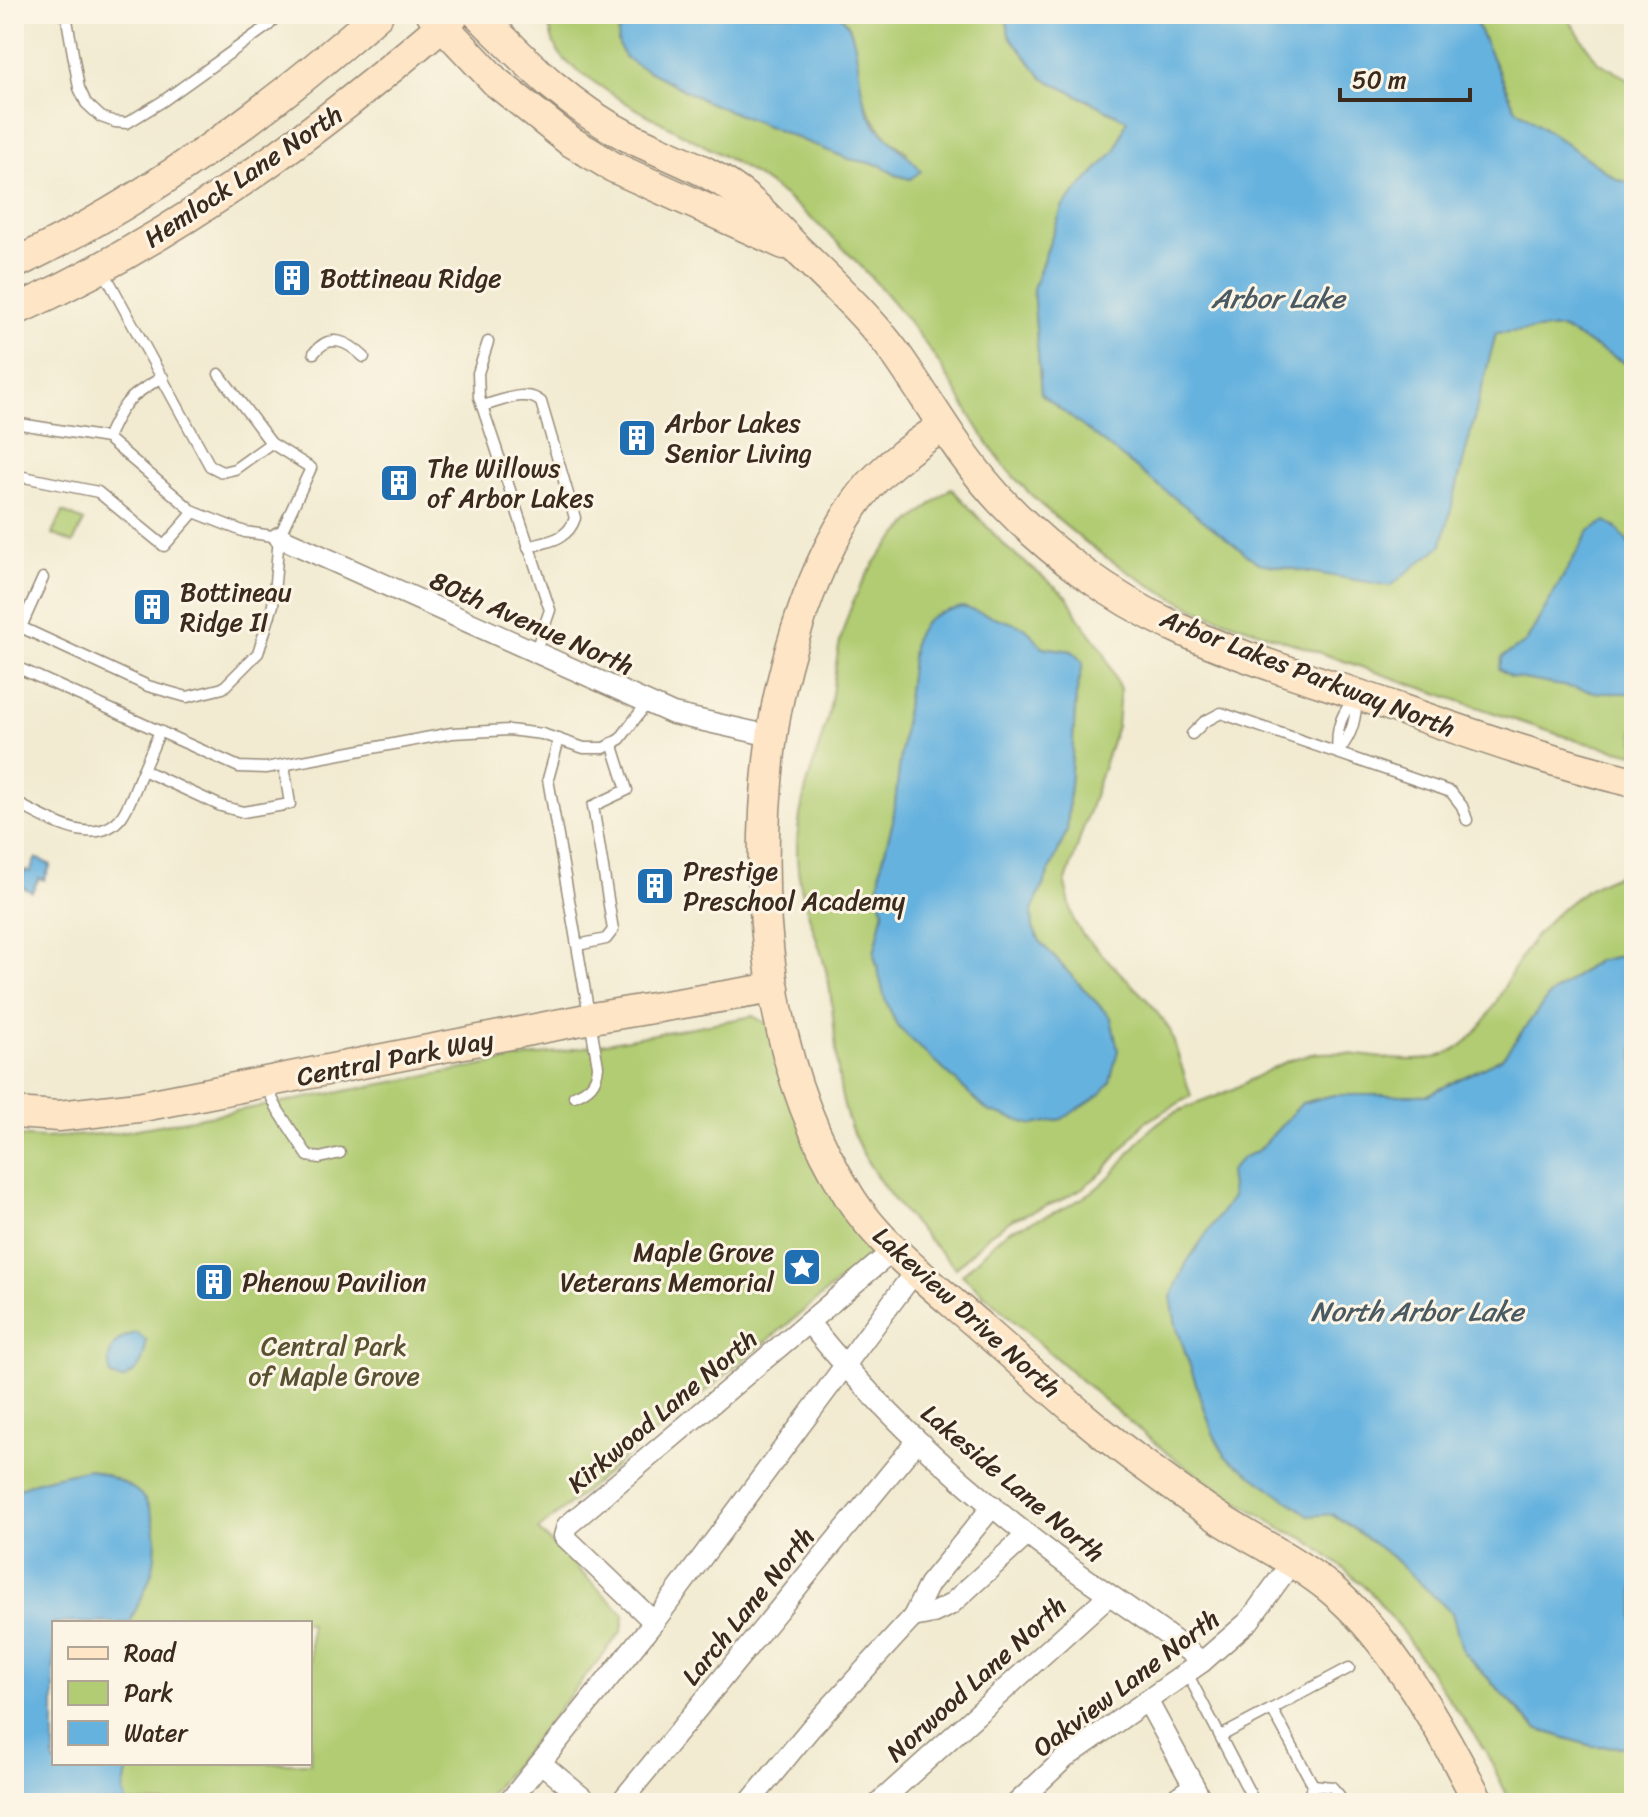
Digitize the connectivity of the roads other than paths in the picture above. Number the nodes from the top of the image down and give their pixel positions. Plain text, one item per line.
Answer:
1 (66, 14) edge
2 (278, 14) edge
3 (378, 14) edge
4 (478, 14) edge
5 (443, 18) edge
6 (799, 251) junction
7 (14, 264) edge
8 (102, 268) junction
9 (14, 311) edge
10 (488, 342) dead end
11 (314, 353) dead end
12 (364, 357) dead end
13 (219, 374) dead end
14 (163, 377) junction
15 (482, 406) junction
16 (14, 423) edge
17 (943, 426) junction
18 (107, 438) junction
19 (271, 443) junction
20 (14, 475) edge
21 (194, 512) junction
22 (279, 537) junction
23 (528, 547) junction
24 (43, 578) dead end
25 (17, 626) edge
26 (535, 654) junction
27 (14, 666) edge
28 (1357, 694) junction
29 (647, 703) junction
30 (160, 731) junction
31 (1192, 734) dead end
32 (771, 736) junction
33 (559, 739) junction
34 (612, 743) junction
35 (1338, 752) junction
36 (284, 766) junction
37 (143, 770) junction
38 (1634, 782) edge
39 (14, 802) edge
40 (1467, 820) dead end
41 (578, 945) junction
42 (774, 988) junction
43 (592, 1018) junction
44 (265, 1084) junction
45 (574, 1096) dead end
46 (14, 1113) edge
47 (340, 1153) dead end
48 (906, 1260) junction
49 (809, 1323) junction
50 (844, 1367) junction
51 (917, 1441) junction
52 (993, 1506) junction
53 (1027, 1535) junction
54 (1292, 1562) junction
55 (1109, 1595) junction
56 (913, 1617) junction
57 (654, 1622) junction
58 (1195, 1667) junction
59 (1349, 1668) dead end
60 (1147, 1700) junction
61 (1272, 1709) junction
62 (1221, 1736) junction
63 (541, 1763) junction
64 (1313, 1785) junction
65 (1199, 1795) edge
66 (508, 1803) edge
67 (589, 1803) edge
68 (620, 1803) edge
69 (749, 1803) edge
70 (879, 1803) edge
71 (1017, 1803) edge
72 (1169, 1803) edge
73 (1255, 1803) edge
74 (1306, 1803) edge
75 (1340, 1803) edge
76 (1479, 1803) edge

1 - 2 lane
3 - 7 street, Hemlock Lane North
4 - 6 street, Arbor Lakes Parkway North
5 - 6 street, Arbor Lakes Parkway North
5 - 8 street, Hemlock Lane North
6 - 17 street, Arbor Lakes Parkway North
8 - 9 street, Hemlock Lane North
8 - 14 lane
10 - 15 lane
11 - 12 lane
13 - 19 lane
14 - 18 lane
14 - 19 lane
15 - 23 lane
15 - 23 lane
16 - 18 lane
17 - 28 street, Arbor Lakes Parkway North
17 - 32 street, Lakeview Drive North
18 - 21 lane
19 - 22 lane
20 - 21 lane
21 - 22 lane
22 - 25 lane
22 - 26 street, 80th Avenue North
23 - 26 lane
24 - 25 lane
26 - 29 street, 80th Avenue North
27 - 30 lane
28 - 35 lane
28 - 38 street, Arbor Lakes Parkway North
29 - 32 street, 80th Avenue North
29 - 34 lane
30 - 36 lane
30 - 37 lane
31 - 35 lane
32 - 42 street, Lakeview Drive North
33 - 34 lane
33 - 36 lane
33 - 41 lane
34 - 41 lane
35 - 40 lane
36 - 37 lane
37 - 39 lane
41 - 43 lane
42 - 43 street, Central Park Way
42 - 48 street, Lakeview Drive North
43 - 44 street, Central Park Way
43 - 45 lane
44 - 46 street, Central Park Way
44 - 47 lane
48 - 49 street, Kirkwood Lane North
48 - 50 street
48 - 54 street, Lakeview Drive North
49 - 50 street, Lakeside Lane North
49 - 57 street, Kirkwood Lane North
50 - 51 street, Lakeside Lane North
50 - 57 street
51 - 52 street, Lakeside Lane North
51 - 68 street, Larch Lane North
52 - 53 street, Lakeside Lane North
52 - 56 street
53 - 55 street, Lakeside Lane North
53 - 56 street
54 - 58 street, Oakview Lane North
54 - 76 street, Lakeview Drive North
55 - 58 street, Lakeside Lane North
55 - 70 street, Norwood Lane North
56 - 69 street
57 - 63 street
58 - 60 street, Oakview Lane North
58 - 62 lane
59 - 61 lane
60 - 65 street
60 - 71 street, Oakview Lane North
61 - 62 lane
61 - 64 lane
62 - 73 lane
63 - 66 street
63 - 67 street
64 - 74 lane
64 - 75 lane
65 - 72 street

